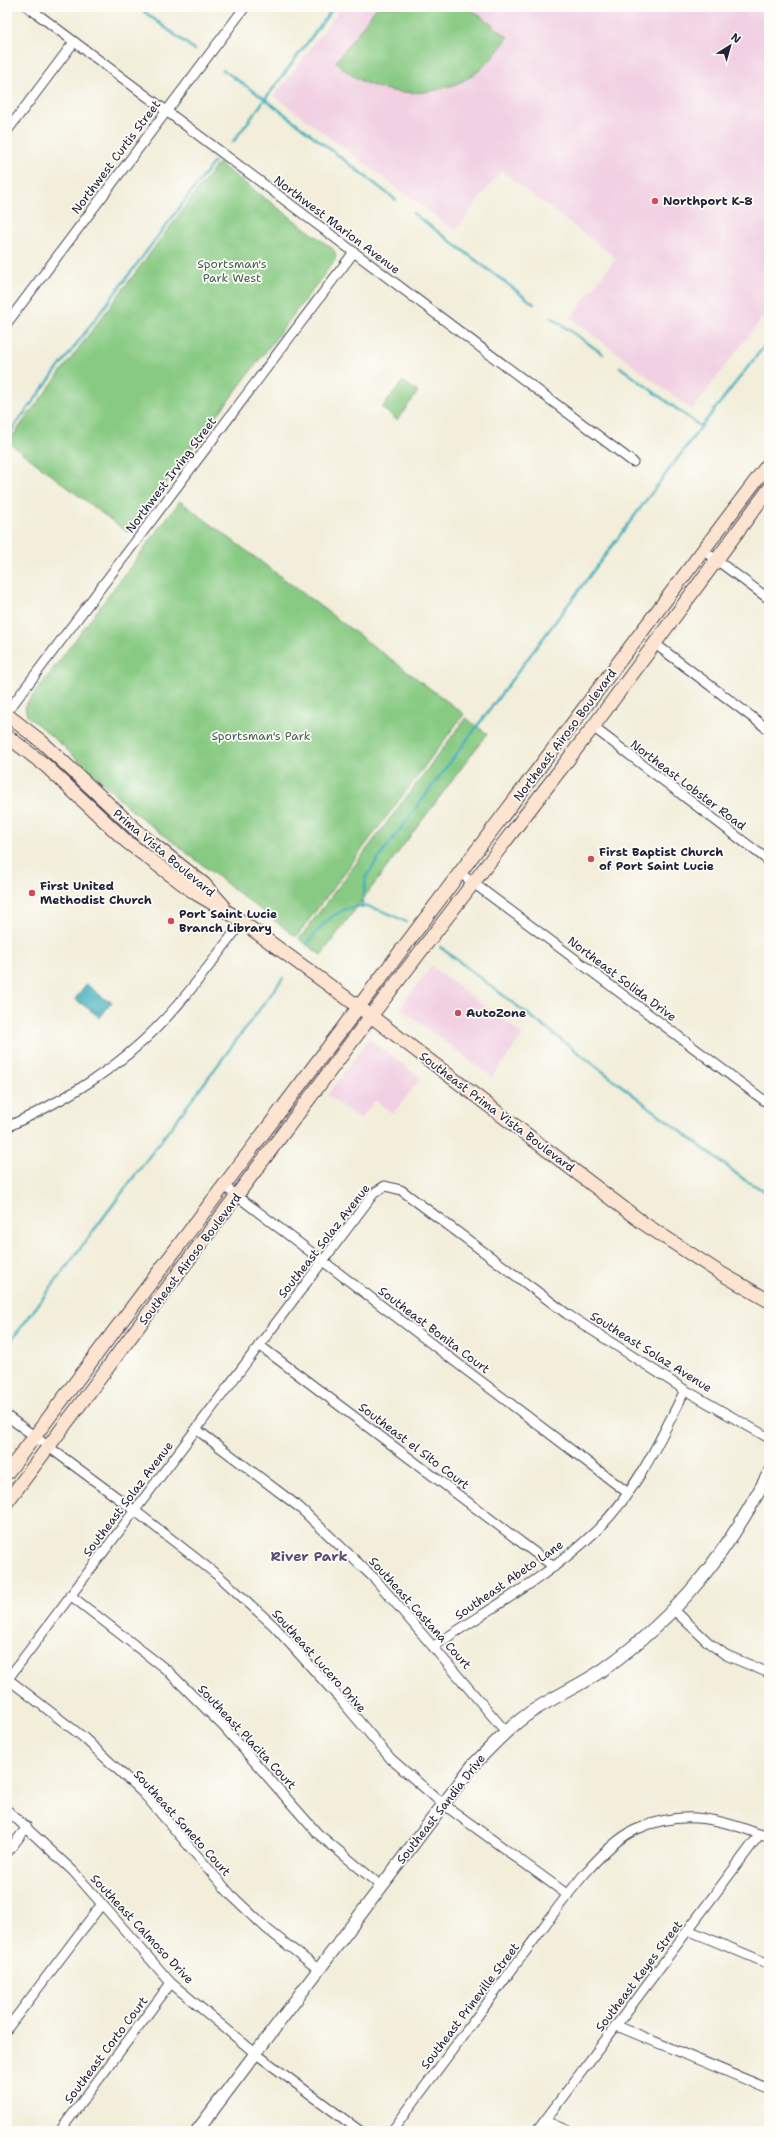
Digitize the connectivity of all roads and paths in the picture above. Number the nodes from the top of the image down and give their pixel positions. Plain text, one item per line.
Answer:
1 (28, 7) edge
2 (245, 7) edge
3 (74, 42) junction
4 (165, 112) junction
5 (7, 131) edge
6 (354, 252) junction
7 (7, 323) edge
8 (633, 462) dead end
9 (769, 463) edge
10 (769, 489) edge
11 (703, 550) junction
12 (716, 559) junction
13 (769, 600) edge
14 (654, 643) junction
15 (7, 714) edge
16 (593, 727) junction
17 (769, 730) edge
18 (7, 736) edge
19 (769, 862) edge
20 (460, 873) junction
21 (473, 883) junction
22 (231, 914) junction
23 (242, 922) junction
24 (359, 1007) junction
25 (371, 1016) junction
26 (769, 1104) edge
27 (7, 1127) edge
28 (224, 1186) junction
29 (237, 1197) junction
30 (324, 1260) junction
31 (769, 1301) edge
32 (127, 1314) junction
33 (141, 1324) junction
34 (259, 1345) junction
35 (685, 1390) junction
36 (7, 1416) edge
37 (196, 1429) junction
38 (34, 1437) junction
39 (769, 1438) edge
40 (48, 1447) junction
41 (7, 1473) edge
42 (769, 1473) edge
43 (628, 1493) junction
44 (7, 1502) edge
45 (134, 1510) junction
46 (554, 1566) junction
47 (70, 1595) junction
48 (674, 1610) junction
49 (434, 1646) junction
50 (769, 1673) edge
51 (8, 1680) edge
52 (506, 1732) junction
53 (443, 1804) junction
54 (7, 1810) edge
55 (27, 1827) junction
56 (760, 1834) junction
57 (769, 1838) edge
58 (7, 1853) edge
59 (381, 1886) junction
60 (568, 1895) junction
61 (101, 1905) junction
62 (688, 1930) junction
63 (769, 1964) edge
64 (318, 1969) junction
65 (171, 1983) junction
66 (617, 2026) junction
67 (7, 2029) edge
68 (255, 2053) junction
69 (769, 2089) edge
70 (545, 2121) junction
71 (60, 2131) edge
72 (197, 2131) edge
73 (360, 2131) edge
74 (392, 2131) edge
75 (537, 2131) edge
76 (568, 2131) edge

1 - 3 street, Northwest Marion Avenue
2 - 4 street, Northwest Curtis Street
3 - 4 street, Northwest Marion Avenue
3 - 5 street
4 - 6 street, Northwest Marion Avenue
4 - 7 street, Northwest Curtis Street
6 - 8 street, Northwest Marion Avenue
6 - 15 street, Northwest Irving Street
9 - 11 main road, Northeast Airoso Boulevard
10 - 12 main road, Northeast Airoso Boulevard
11 - 12 street
11 - 20 main road, Northeast Airoso Boulevard
12 - 13 street
12 - 14 main road, Northeast Airoso Boulevard
14 - 16 main road, Northeast Airoso Boulevard
14 - 17 street
15 - 22 main road, Prima Vista Boulevard
16 - 19 street, Northeast Lobster Road
16 - 21 main road, Northeast Airoso Boulevard
18 - 22 main road, Prima Vista Boulevard
20 - 21 street, Northeast Solida Drive
20 - 24 main road, Northeast Airoso Boulevard
21 - 25 main road, Northeast Airoso Boulevard
21 - 26 street, Northeast Solida Drive
22 - 23 main road, Southeast Prima Vista Boulevard
23 - 24 main road, Southeast Prima Vista Boulevard
23 - 27 street
24 - 25 main road, Southeast Prima Vista Boulevard
24 - 28 main road, Southeast Airoso Boulevard
25 - 29 main road, Southeast Airoso Boulevard
25 - 31 main road, Southeast Prima Vista Boulevard
28 - 29 street, Southeast Bonita Court
28 - 32 main road, Southeast Airoso Boulevard
29 - 30 street, Southeast Bonita Court
29 - 33 main road, Southeast Airoso Boulevard
30 - 34 street, Southeast Solaz Avenue
30 - 35 street, Southeast Solaz Avenue
30 - 43 street, Southeast Bonita Court
32 - 33 main road
32 - 38 main road, Southeast Airoso Boulevard
33 - 40 main road, Southeast Airoso Boulevard
34 - 37 street, Southeast Solaz Avenue
34 - 46 street, Southeast el Sito Court
35 - 39 street, Southeast Solaz Avenue
35 - 43 street, Southeast Abeto Lane
36 - 38 street, Southeast Lucero Drive
37 - 45 street, Southeast Solaz Avenue
37 - 49 street, Southeast Castana Court
38 - 40 street, Southeast Lucero Drive
38 - 41 main road, Southeast Airoso Boulevard
40 - 44 main road, Southeast Airoso Boulevard
40 - 45 street, Southeast Lucero Drive
42 - 48 street, Southeast Sandia Drive
43 - 46 street, Southeast Abeto Lane
45 - 47 street, Southeast Solaz Avenue
45 - 53 street, Southeast Lucero Drive
46 - 49 street, Southeast Abeto Lane
47 - 51 street, Southeast Solaz Avenue
47 - 59 street, Southeast Placita Court
48 - 50 street
48 - 52 street, Southeast Sandia Drive
49 - 52 street, Southeast Castana Court
51 - 64 street, Southeast Soneto Court
52 - 53 street, Southeast Sandia Drive
53 - 59 street, Southeast Sandia Drive
53 - 60 street, Southeast Lucero Drive
54 - 55 street, Southeast Calmoso Drive
55 - 58 street
55 - 61 street, Southeast Calmoso Drive
56 - 57 street, Southeast Prineville Street
56 - 60 street, Southeast Prineville Street
56 - 62 street, Southeast Keyes Street
59 - 64 street, Southeast Sandia Drive
60 - 74 street, Southeast Prineville Street
61 - 65 street, Southeast Calmoso Drive
61 - 67 street
62 - 63 street
62 - 66 street, Southeast Keyes Street
64 - 68 street, Southeast Sandia Drive
65 - 68 street, Southeast Calmoso Drive
65 - 71 street, Southeast Corto Court
66 - 69 street
66 - 70 street, Southeast Keyes Street
68 - 72 street, Southeast Sandia Drive
68 - 73 street, Southeast Calmoso Drive
70 - 75 street, Southeast Keyes Street
70 - 76 street

